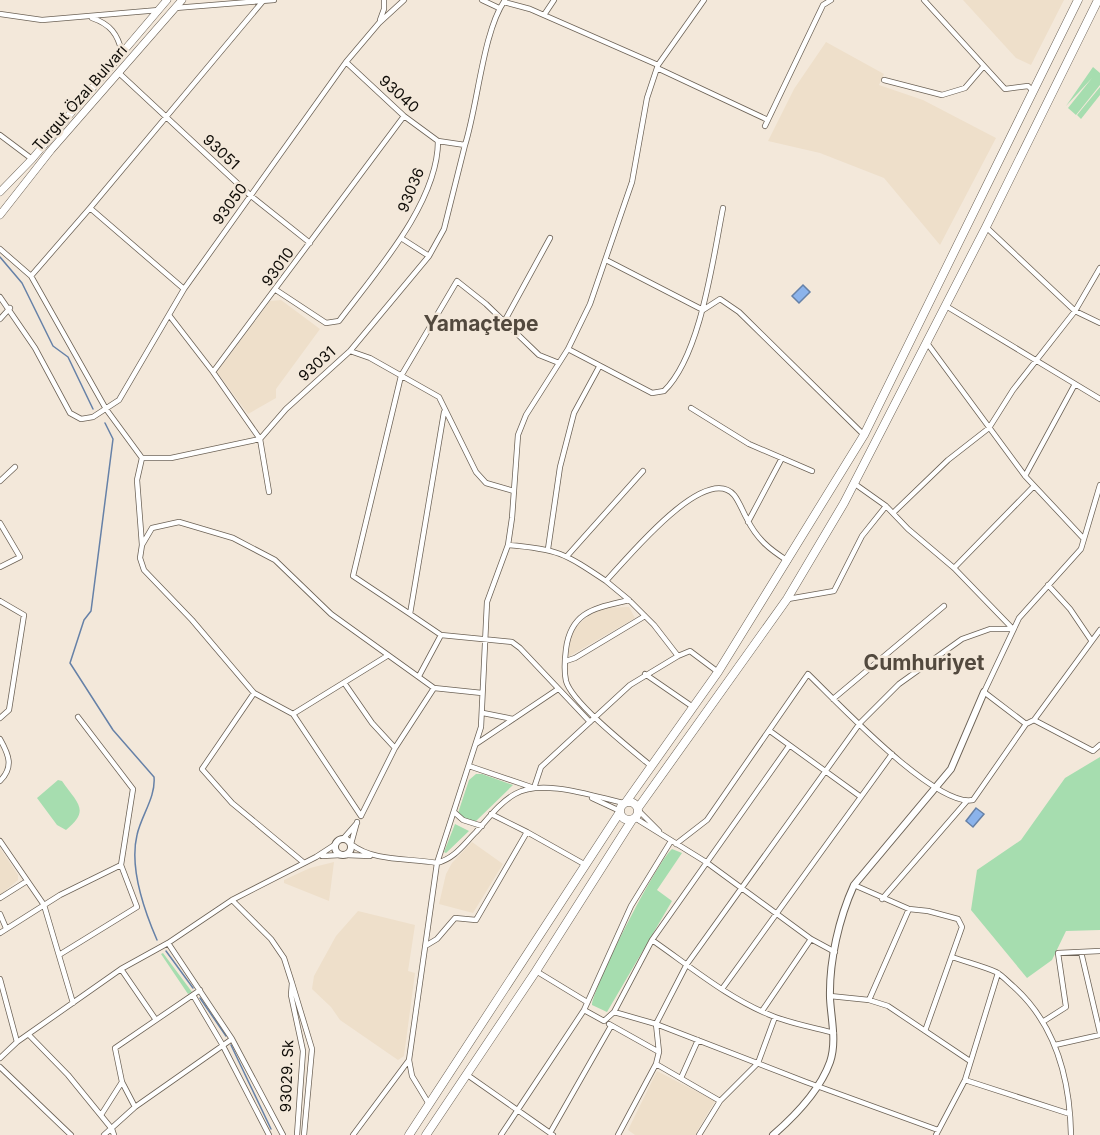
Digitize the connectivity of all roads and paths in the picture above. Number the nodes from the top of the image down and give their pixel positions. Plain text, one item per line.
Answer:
1 (167, 0) edge
2 (182, 0) edge
3 (274, 0) edge
4 (384, 0) edge
5 (404, 0) edge
6 (482, 0) edge
7 (554, 0) edge
8 (703, 0) edge
9 (924, 0) edge
10 (1078, 0) edge
11 (1098, 0) edge
12 (263, 1) edge
13 (505, 1) edge
14 (828, 1) edge
15 (175, 8) junction
16 (500, 8) junction
17 (159, 10) junction
18 (0, 14) edge
19 (544, 15) junction
20 (89, 17) junction
21 (379, 23) junction
22 (122, 53) junction
23 (346, 62) junction
24 (657, 67) junction
25 (983, 67) junction
26 (119, 73) junction
27 (884, 80) dead end
28 (1034, 93) junction
29 (404, 116) junction
30 (166, 117) junction
31 (768, 120) junction
32 (765, 126) dead end
33 (0, 135) edge
34 (438, 141) junction
35 (465, 145) junction
36 (32, 159) junction
37 (0, 192) edge
38 (251, 196) junction
39 (90, 208) junction
40 (723, 208) dead end
41 (0, 215) edge
42 (986, 227) junction
43 (401, 238) junction
44 (550, 238) dead end
45 (310, 243) junction
46 (0, 249) edge
47 (429, 256) junction
48 (606, 260) junction
49 (1100, 268) edge
50 (32, 276) junction
51 (184, 289) junction
52 (276, 290) junction
53 (0, 297) edge
54 (945, 306) junction
55 (10, 308) junction
56 (704, 310) junction
57 (1075, 311) junction
58 (169, 315) junction
59 (0, 319) edge
60 (504, 321) junction
61 (1100, 323) edge
62 (927, 343) junction
63 (568, 349) junction
64 (350, 351) junction
65 (1035, 361) junction
66 (559, 363) junction
67 (599, 367) junction
68 (213, 372) junction
69 (401, 376) junction
70 (1075, 384) junction
71 (1100, 399) edge
72 (691, 408) dead end
73 (106, 409) junction
74 (444, 411) junction
75 (989, 428) junction
76 (864, 435) junction
77 (260, 440) junction
78 (142, 458) junction
79 (782, 459) junction
80 (15, 467) dead end
81 (643, 471) dead end
82 (812, 471) dead end
83 (1025, 476) junction
84 (0, 481) edge
85 (855, 484) junction
86 (1100, 485) edge
87 (1034, 486) junction
88 (514, 491) junction
89 (269, 492) dead end
90 (886, 506) junction
91 (893, 513) junction
92 (748, 522) junction
93 (0, 523) edge
94 (1083, 538) junction
95 (142, 545) junction
96 (508, 545) junction
97 (548, 549) junction
98 (568, 555) junction
99 (788, 561) junction
100 (0, 567) edge
101 (954, 568) junction
102 (606, 581) junction
103 (1048, 585) junction
104 (787, 599) junction
105 (629, 600) junction
106 (0, 601) edge
107 (944, 606) dead end
108 (410, 614) junction
109 (645, 616) junction
110 (1013, 629) junction
111 (1100, 630) edge
112 (441, 635) junction
113 (484, 638) junction
114 (1091, 640) junction
115 (387, 656) junction
116 (678, 656) junction
117 (566, 661) junction
118 (718, 672) junction
119 (645, 674) junction
120 (419, 676) junction
121 (345, 684) junction
122 (434, 688) junction
123 (558, 689) junction
124 (984, 692) junction
125 (255, 693) junction
126 (482, 693) junction
127 (833, 699) junction
128 (693, 707) junction
129 (483, 713) junction
130 (293, 714) junction
131 (78, 717) dead end
132 (0, 718) edge
133 (513, 719) junction
134 (593, 720) junction
135 (1034, 720) junction
136 (860, 723) junction
137 (1026, 724) junction
138 (770, 731) junction
139 (0, 739) edge
140 (476, 744) junction
141 (1100, 745) edge
142 (789, 746) junction
143 (2, 748) edge
144 (395, 748) junction
145 (891, 754) junction
146 (469, 766) junction
147 (651, 766) junction
148 (825, 772) junction
149 (0, 781) edge
150 (534, 788) junction
151 (935, 790) junction
152 (861, 797) junction
153 (966, 802) junction
154 (623, 807) junction
155 (454, 812) junction
156 (491, 814) junction
157 (636, 814) junction
158 (361, 816) junction
159 (357, 822) junction
160 (482, 826) junction
161 (527, 831) junction
162 (666, 837) junction
163 (342, 839) junction
164 (0, 841) edge
165 (674, 843) junction
166 (336, 844) junction
167 (351, 844) junction
168 (343, 855) junction
169 (378, 856) junction
170 (316, 857) junction
171 (303, 862) junction
172 (705, 862) junction
173 (437, 863) junction
174 (121, 864) junction
175 (584, 864) junction
176 (27, 881) junction
177 (854, 885) junction
178 (740, 889) junction
179 (0, 898) edge
180 (882, 899) junction
181 (232, 900) junction
182 (44, 905) junction
183 (909, 909) junction
184 (0, 914) edge
185 (777, 914) junction
186 (6, 928) junction
187 (0, 933) edge
188 (812, 939) junction
189 (652, 940) junction
190 (168, 943) junction
191 (427, 945) junction
192 (1100, 951) edge
193 (835, 952) junction
194 (1081, 952) junction
195 (58, 955) junction
196 (952, 957) junction
197 (687, 964) junction
198 (121, 969) junction
199 (536, 971) junction
200 (998, 973) junction
201 (0, 979) edge
202 (292, 983) junction
203 (722, 989) junction
204 (200, 990) junction
205 (193, 995) junction
206 (830, 996) junction
207 (869, 1000) junction
208 (587, 1002) junction
209 (73, 1004) junction
210 (584, 1010) junction
211 (762, 1011) junction
212 (614, 1012) junction
213 (775, 1017) junction
214 (156, 1020) junction
215 (604, 1021) junction
216 (1044, 1021) junction
217 (656, 1024) junction
218 (611, 1026) junction
219 (925, 1031) junction
220 (834, 1033) junction
221 (1100, 1034) edge
222 (29, 1035) junction
223 (232, 1039) junction
224 (698, 1040) junction
225 (17, 1042) junction
226 (311, 1043) junction
227 (222, 1044) junction
228 (302, 1045) junction
229 (1055, 1045) junction
230 (659, 1052) junction
231 (0, 1058) edge
232 (409, 1060) junction
233 (970, 1061) junction
234 (758, 1063) junction
235 (656, 1064) junction
236 (0, 1067) edge
237 (466, 1074) junction
238 (681, 1078) junction
239 (965, 1080) junction
240 (122, 1082) junction
241 (819, 1085) junction
242 (300, 1093) junction
243 (308, 1094) junction
244 (720, 1101) junction
245 (429, 1104) junction
246 (135, 1107) junction
247 (518, 1109) junction
248 (101, 1114) junction
249 (1070, 1114) junction
250 (112, 1129) junction
251 (938, 1132) edge
252 (552, 1134) edge
253 (621, 1134) edge
254 (71, 1135) edge
255 (104, 1135) edge
256 (114, 1135) edge
257 (269, 1135) edge
258 (283, 1135) edge
259 (297, 1135) edge
260 (304, 1135) edge
261 (353, 1135) edge
262 (409, 1135) edge
263 (426, 1135) edge
264 (501, 1135) edge
265 (699, 1135) edge
266 (773, 1135) edge
267 (1071, 1135) edge

1 - 17 main road, Turgut Özal Bulvarı
2 - 15 main road, Turgut Özal Bulvarı
3 - 12 street
4 - 21 street
5 - 21 street, 93050
6 - 16 street
7 - 19 street
8 - 24 street
9 - 25 street
10 - 28 main road
11 - 42 main road
12 - 15 street
12 - 30 street
13 - 16 street
13 - 19 street
14 - 31 street
15 - 26 main road, Turgut Özal Bulvarı
16 - 35 street
17 - 20 street
17 - 22 main road, Turgut Özal Bulvarı
18 - 20 street
19 - 24 street
20 - 22 street
21 - 23 street, 93050
22 - 36 main road, Turgut Özal Bulvarı
23 - 29 street, 93040
23 - 38 street, 93050
24 - 31 street
24 - 48 street
25 - 27 street
25 - 28 street
26 - 30 street, 93051
26 - 41 main road, Turgut Özal Bulvarı
28 - 76 main road
29 - 34 street, 93040
29 - 45 street, 93010
30 - 38 street, 93051
30 - 39 street
31 - 32 street
33 - 36 street
34 - 35 street
34 - 43 street, 93036
35 - 47 street, 93031
36 - 37 main road, Turgut Özal Bulvarı
38 - 45 street, 93051
38 - 51 street, 93050
39 - 50 street
39 - 51 street
40 - 56 street
42 - 54 main road
42 - 57 street
43 - 47 street
43 - 52 street, 93036
44 - 60 street
45 - 52 street, 93010
46 - 50 street
47 - 64 street, 93031
48 - 56 street
48 - 63 street
49 - 57 street
50 - 73 street
51 - 58 street, 93050
52 - 68 street, 93010
53 - 55 street
54 - 62 main road
54 - 65 street
55 - 59 street
55 - 73 street, 93050
56 - 67 street
56 - 76 street
57 - 61 street
57 - 65 street
58 - 68 street
58 - 73 street, 93050
60 - 66 street
60 - 69 street
62 - 75 street
62 - 85 main road
63 - 66 street
63 - 67 street
64 - 69 street
64 - 77 street, 93031
65 - 70 street
65 - 75 street
66 - 88 street
67 - 97 street
68 - 77 street
69 - 74 street
69 - 108 street
70 - 71 street
70 - 83 street
72 - 79 street
73 - 78 street
74 - 88 street
74 - 108 street
75 - 83 street
75 - 91 street
76 - 99 main road
77 - 78 street
77 - 89 street
78 - 95 street
79 - 82 street
79 - 92 street
80 - 84 street
81 - 98 street
83 - 87 street
85 - 90 street
85 - 104 main road
86 - 94 street
87 - 94 street
87 - 101 street
88 - 96 street
90 - 91 street
90 - 104 street
91 - 101 street
92 - 99 street
92 - 102 street
93 - 100 street
94 - 103 street
95 - 115 street
95 - 125 street
96 - 97 street
96 - 113 street
97 - 98 street
98 - 102 street
99 - 118 main road
101 - 110 street
102 - 105 street
103 - 110 street
103 - 114 street
104 - 157 main road
105 - 109 street
105 - 117 street
106 - 132 street
107 - 127 street
108 - 112 street
109 - 116 street
109 - 117 street
110 - 124 street
110 - 136 street
111 - 114 street
112 - 113 street
112 - 120 street
113 - 123 street
113 - 126 street
114 - 135 street
115 - 120 street
115 - 121 street
116 - 118 street
116 - 119 street
117 - 134 street
118 - 128 main road
119 - 128 street
119 - 134 street
120 - 122 street
121 - 130 street
121 - 144 street
122 - 126 street
122 - 144 street
123 - 133 street
123 - 134 street
124 - 137 street
124 - 151 street
125 - 130 street
125 - 171 street
126 - 129 street
127 - 136 street
127 - 138 street
128 - 147 main road
129 - 133 street
129 - 140 street
130 - 158 street
131 - 174 street
133 - 140 street
134 - 147 street
134 - 150 street
135 - 137 street
135 - 141 street
136 - 145 street
136 - 148 street
137 - 153 street
138 - 142 street
138 - 165 street
139 - 143 street
140 - 146 street
142 - 148 street
142 - 172 street
143 - 149 street
144 - 158 street
145 - 151 street
145 - 152 street
146 - 150 street
146 - 155 street
147 - 154 main road
148 - 152 street
148 - 178 street
150 - 154 street
150 - 156 street
151 - 153 street
151 - 177 street
152 - 185 street
153 - 180 street
154 - 157 main road
154 - 157 main road
154 - 175 main road
155 - 160 street
155 - 173 street
156 - 160 street
156 - 161 street
157 - 162 street
157 - 162 street
157 - 199 main road
158 - 159 street
159 - 163 street
159 - 167 street
160 - 173 street
161 - 175 street
161 - 191 street
162 - 165 street
163 - 166 street
163 - 167 street
164 - 176 street
165 - 172 street
165 - 208 street
166 - 168 street
166 - 170 street
167 - 168 street
167 - 169 street
168 - 169 street
168 - 170 street
169 - 173 street
170 - 171 street
171 - 181 street
172 - 178 street
172 - 189 street
173 - 191 street
174 - 182 street
174 - 195 street
175 - 245 main road
176 - 179 street
176 - 182 street
177 - 180 street
177 - 193 street
178 - 185 street
178 - 197 street
180 - 183 street
181 - 190 street
181 - 202 street, 93029. Sk
182 - 186 street
182 - 195 street
183 - 196 street
183 - 207 street
184 - 186 street
185 - 188 street
185 - 203 street
186 - 187 street
188 - 193 street
188 - 211 street
189 - 197 street
189 - 212 street
190 - 198 street
190 - 204 street
191 - 232 street
192 - 194 street
193 - 206 street
194 - 216 street
194 - 221 street
195 - 209 street
196 - 200 street
196 - 219 street
197 - 203 street
197 - 217 street
198 - 209 street
198 - 214 street
199 - 208 street
199 - 237 main road
200 - 216 street
200 - 233 street
201 - 225 street
202 - 226 street, 93029. Sk
202 - 228 street, 93029. Sk
203 - 211 street
204 - 205 street
204 - 223 street
205 - 214 street
205 - 227 street
206 - 207 street
206 - 220 street
207 - 219 street
208 - 210 street
209 - 222 street
210 - 215 street
210 - 247 street
211 - 213 street
212 - 215 street
212 - 217 street
213 - 220 street
213 - 234 street
214 - 240 street
215 - 218 street
216 - 229 street
217 - 224 street
217 - 230 street
218 - 230 street
218 - 252 street
219 - 233 street
220 - 241 street
221 - 229 street
222 - 225 street
222 - 248 street
223 - 227 street
223 - 258 street
224 - 234 street
224 - 238 street
225 - 231 street
226 - 228 street
226 - 243 street, 93029. Sk
227 - 246 street
227 - 257 street
228 - 242 street, 93029. Sk
229 - 249 street
230 - 235 street
232 - 245 street
232 - 261 street
233 - 239 street
234 - 241 street
234 - 244 street
235 - 238 street
235 - 253 street
236 - 254 street
237 - 247 street
237 - 263 main road
238 - 244 street
239 - 249 street
239 - 251 street
240 - 246 street
240 - 248 street
241 - 251 street
241 - 266 street
242 - 243 street
242 - 259 street, 93029. Sk
243 - 260 street, 93029. Sk
244 - 265 street
245 - 262 main road
246 - 250 street
247 - 252 street
247 - 264 street
248 - 250 street
249 - 267 street
250 - 255 street
250 - 256 street

